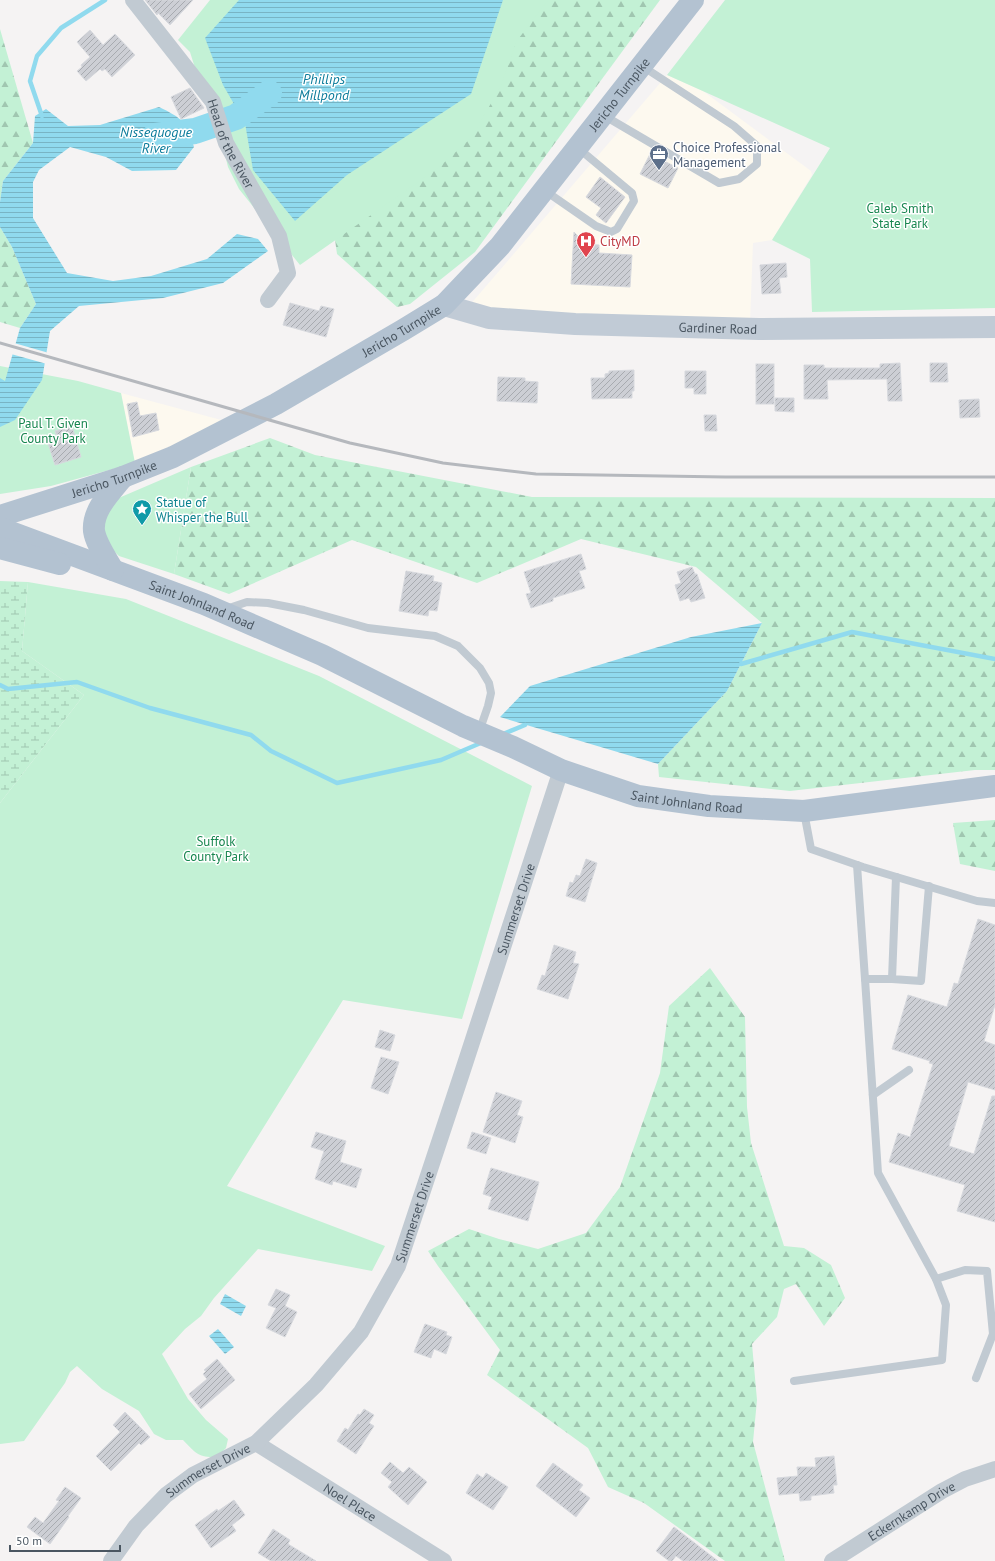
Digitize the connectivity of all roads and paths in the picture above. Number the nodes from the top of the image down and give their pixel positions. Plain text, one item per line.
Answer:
1 (133, 0) edge
2 (693, 0) edge
3 (641, 65) junction
4 (603, 114) junction
5 (577, 147) junction
6 (544, 190) junction
7 (268, 300) dead end
8 (444, 305) junction
9 (995, 327) edge
10 (123, 477) junction
11 (42, 503) junction
12 (0, 516) edge
13 (0, 528) edge
14 (26, 538) junction
15 (0, 548) edge
16 (40, 559) junction
17 (113, 570) junction
18 (220, 611) junction
19 (399, 694) junction
20 (470, 730) junction
21 (561, 770) junction
22 (995, 786) edge
23 (804, 811) junction
24 (857, 865) junction
25 (896, 877) junction
26 (929, 886) junction
27 (995, 903) edge
28 (865, 979) junction
29 (892, 979) junction
30 (909, 1070) dead end
31 (873, 1096) junction
32 (936, 1279) junction
33 (976, 1378) dead end
34 (794, 1381) dead end
35 (256, 1443) junction
36 (995, 1469) edge
37 (111, 1561) edge
38 (444, 1561) edge
39 (832, 1561) edge

1 - 7 street, Head of the River
2 - 3 main road, Jericho Turnpike
3 - 4 main road, Jericho Turnpike
3 - 4 lane
4 - 5 main road, Jericho Turnpike
5 - 6 main road, Jericho Turnpike
5 - 6 lane
6 - 8 main road, Jericho Turnpike
8 - 9 main road, Gardiner Road
8 - 10 main road, Jericho Turnpike
10 - 11 main road, Jericho Turnpike
10 - 17 main road
11 - 12 main road, Jericho Turnpike
11 - 14 main road
13 - 14 main road, Saint Johnland Road
14 - 16 main road
14 - 17 main road, Saint Johnland Road
15 - 16 main road, Saint Johnland Road
16 - 19 main road, Saint Johnland Road
17 - 18 main road, Saint Johnland Road
18 - 19 main road, Saint Johnland Road
18 - 20 lane
19 - 20 main road, Saint Johnland Road
20 - 21 main road, Saint Johnland Road
21 - 23 main road, Saint Johnland Road
21 - 35 street, Summerset Drive
22 - 23 main road, Saint Johnland Road
23 - 24 lane
24 - 25 lane
24 - 28 lane
25 - 26 lane
25 - 29 lane
26 - 27 lane
26 - 29 lane
28 - 29 lane
28 - 31 lane
30 - 31 lane
31 - 32 lane
32 - 33 lane
32 - 34 lane
35 - 37 street, Summerset Drive
35 - 38 street, Noel Place
36 - 39 street, Eckernkamp Drive

